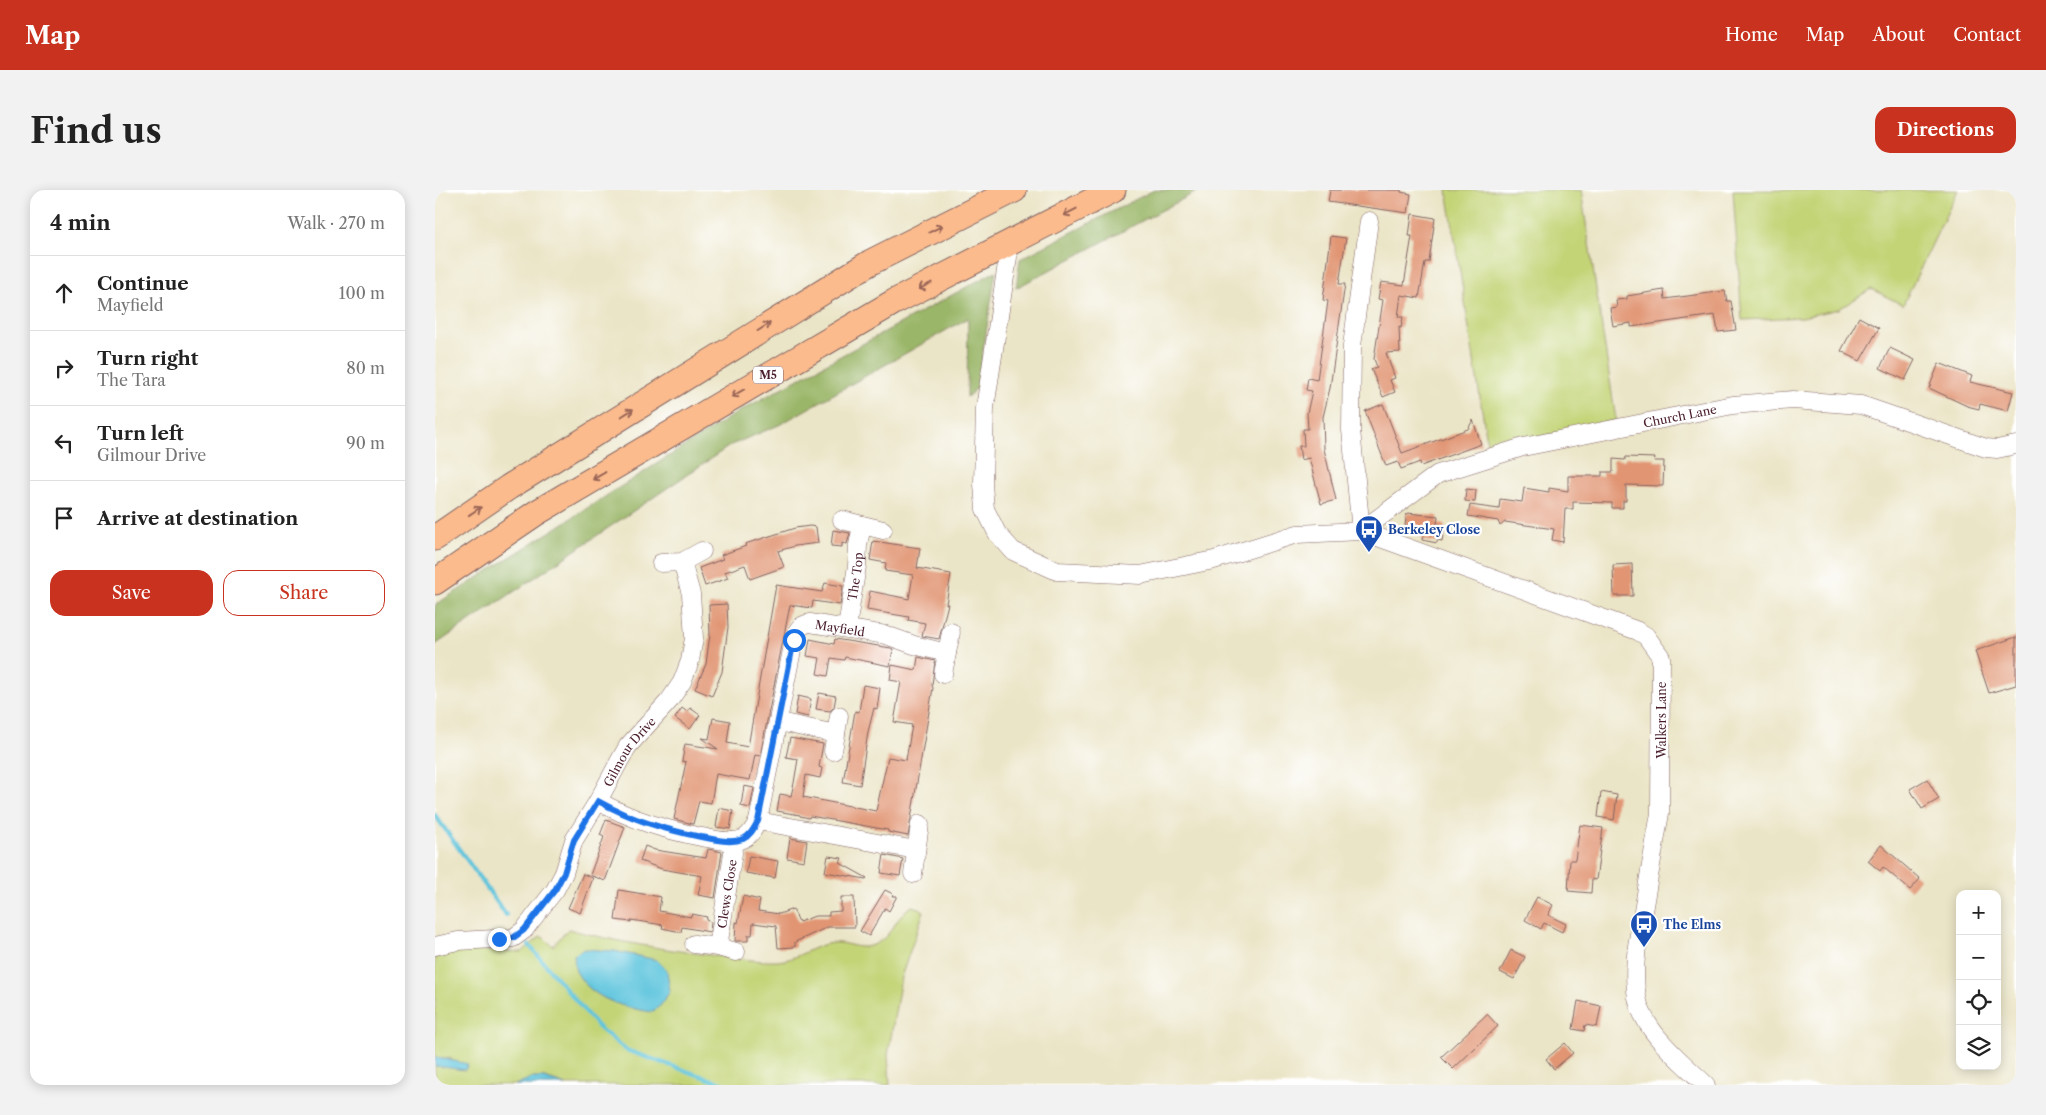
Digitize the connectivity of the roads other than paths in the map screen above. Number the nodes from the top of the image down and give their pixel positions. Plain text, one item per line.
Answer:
1 (1014, 190) edge
2 (1113, 190) edge
3 (1369, 221) dead end
4 (1007, 257) dead end
5 (2016, 444) edge
6 (843, 520) dead end
7 (862, 526) junction
8 (883, 530) dead end
9 (1361, 531) junction
10 (435, 538) edge
11 (702, 551) dead end
12 (682, 562) junction
13 (661, 563) dead end
14 (435, 582) edge
15 (847, 627) junction
16 (951, 632) dead end
17 (947, 653) junction
18 (943, 674) dead end
19 (839, 716) dead end
20 (779, 722) junction
21 (598, 801) junction
22 (758, 821) junction
23 (920, 824) dead end
24 (732, 841) junction
25 (916, 850) junction
26 (913, 874) dead end
27 (693, 944) dead end
28 (435, 946) edge
29 (718, 947) junction
30 (736, 952) dead end
31 (1706, 1085) edge

10 -> 1 highway
2 -> 14 highway, M5
3 - 9 street
4 - 9 street
5 - 9 street, Church Lane
6 - 7 street
7 - 8 street
7 - 15 street, The Top
9 - 31 street, Walkers Lane
11 - 12 street
12 - 13 street
12 - 21 street, Gilmour Drive
15 - 17 street, Mayfield
15 - 20 street, Mayfield
16 - 17 street
17 - 18 street
19 - 20 street
20 - 22 street, Mayfield
21 - 24 street
21 - 28 street, Gilmour Drive
22 - 24 street
22 - 25 street
23 - 25 street
24 - 29 street, Clews Close
25 - 26 street
27 - 29 street, Clews Close
29 - 30 street, Clews Close

